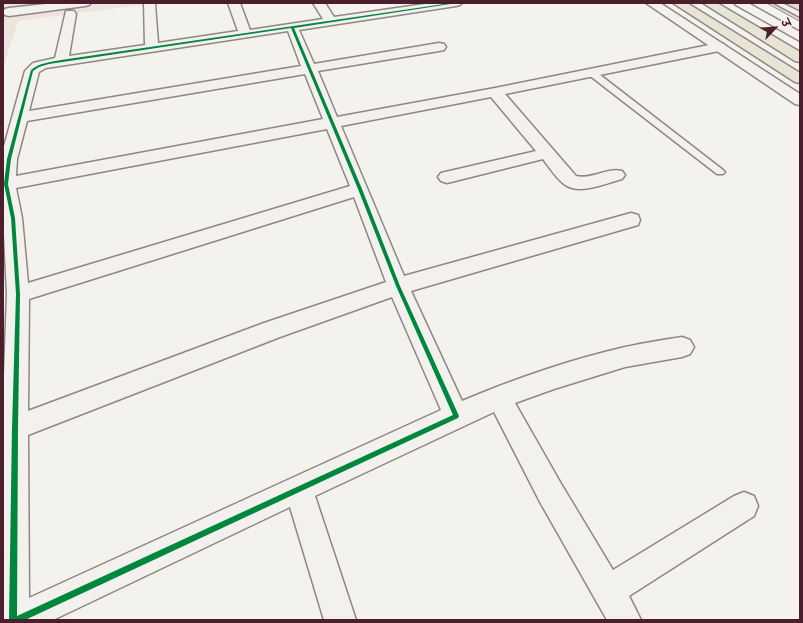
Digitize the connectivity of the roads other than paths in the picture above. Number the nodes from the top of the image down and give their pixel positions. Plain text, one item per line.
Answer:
1 (85, 3) edge
2 (234, 3) edge
3 (319, 3) edge
4 (456, 3) edge
5 (652, 3) edge
6 (679, 3) edge
7 (709, 3) edge
8 (740, 3) edge
9 (777, 3) edge
10 (149, 4) dead end
11 (404, 7) edge
12 (9, 12) dead end
13 (70, 14) dead end
14 (800, 15) edge
15 (330, 21) junction
16 (292, 27) junction
17 (245, 34) junction
18 (800, 37) edge
19 (152, 47) junction
20 (439, 47) dead end
21 (719, 47) junction
22 (800, 58) edge
23 (61, 61) junction
24 (310, 68) junction
25 (592, 73) junction
26 (800, 79) edge
27 (495, 92) junction
28 (800, 100) edge
29 (21, 117) junction
30 (331, 122) junction
31 (548, 153) junction
32 (720, 172) dead end
33 (616, 174) dead end
34 (447, 177) dead end
35 (6, 184) junction
36 (360, 189) junction
37 (631, 220) dead end
38 (398, 286) junction
39 (18, 294) junction
40 (682, 347) dead end
41 (500, 397) junction
42 (456, 416) junction
43 (11, 421) edge
44 (299, 489) junction
45 (744, 506) dead end
46 (608, 591) junction
47 (13, 620) edge
48 (16, 620) edge
49 (340, 620) edge
50 (625, 620) edge

1 - 12 street
2 - 17 street
3 - 15 street
4 - 11 street
5 - 21 street
6 - 26 highway
7 - 22 highway
8 - 18 street
9 - 14 lane
10 - 19 street
11 - 15 street
13 - 23 street
15 - 16 street
16 - 17 street
16 - 24 street
17 - 19 street
19 - 23 street
20 - 24 street
21 - 25 street
21 - 28 street
23 - 29 street
24 - 29 street
24 - 30 street
25 - 27 street
25 - 32 lane
27 - 30 street
27 - 31 street
29 - 35 street
30 - 35 street
30 - 36 street
31 - 33 street
31 - 34 street
35 - 39 street
36 - 38 street
36 - 39 street
37 - 38 street
38 - 42 street
38 - 43 street
39 - 43 street
40 - 41 street
41 - 42 street
41 - 46 street
42 - 44 street
43 - 47 street
44 - 48 street
44 - 49 street
45 - 46 street
46 - 50 street

